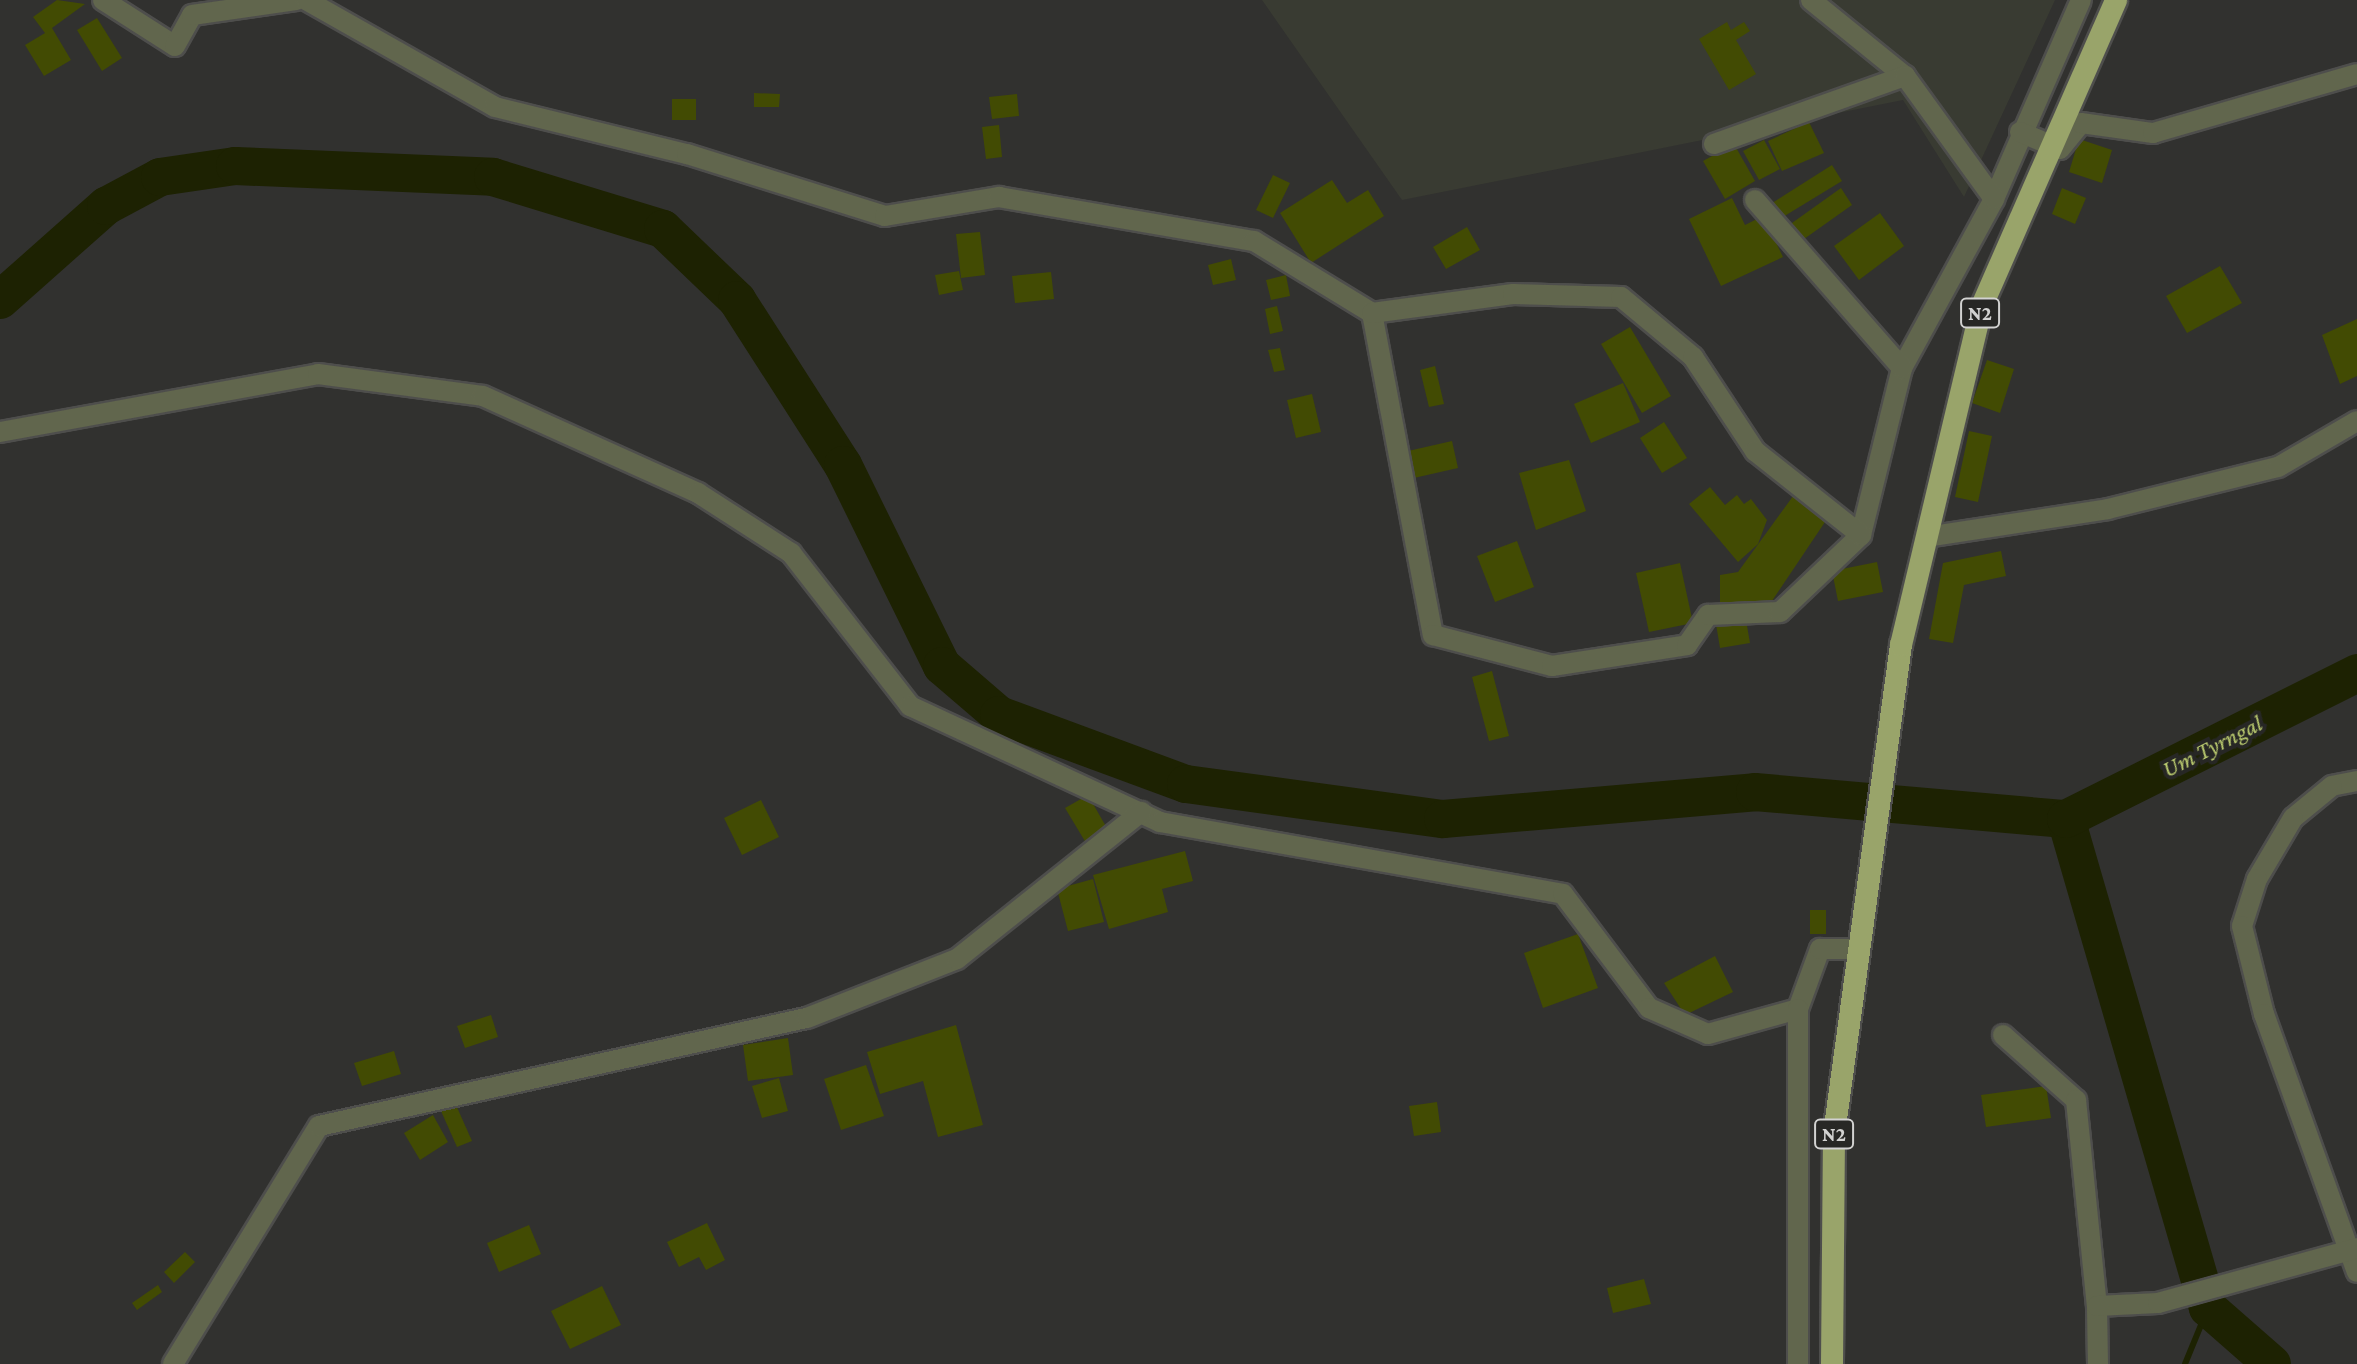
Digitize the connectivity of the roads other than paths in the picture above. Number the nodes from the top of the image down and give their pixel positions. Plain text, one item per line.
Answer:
1 (103, 0) edge
2 (296, 0) edge
3 (306, 0) edge
4 (1811, 0) edge
5 (2081, 0) edge
6 (2116, 0) edge
7 (2357, 74) edge
8 (1905, 76) junction
9 (2020, 132) junction
10 (2049, 143) junction
11 (1714, 144) dead end
12 (1994, 199) junction
13 (1755, 200) dead end
14 (1372, 313) junction
15 (1902, 368) junction
16 (2357, 421) edge
17 (0, 432) edge
18 (1861, 535) junction
19 (1932, 536) junction
20 (2357, 781) edge
21 (1141, 812) junction
22 (1855, 949) junction
23 (1798, 1009) junction
24 (2003, 1035) dead end
25 (2354, 1259) edge
26 (2097, 1306) junction
27 (173, 1364) edge
28 (1798, 1364) edge
29 (1832, 1364) edge
30 (2098, 1364) edge

1 - 2 street
3 - 14 street
4 - 8 street
5 - 9 street
6 - 10 highway, N2
7 - 10 street
8 - 11 street
8 - 12 street
9 - 10 street
9 - 12 street
10 - 19 highway, N2
12 - 15 street
13 - 15 street
14 - 18 street
14 - 18 street
15 - 18 street
16 - 19 street
17 - 21 street
19 - 22 highway, N2
20 - 25 street
21 - 23 street
21 - 27 street
22 - 23 street
22 - 29 highway, N2
23 - 28 street
24 - 26 street
25 - 26 street
26 - 30 street

